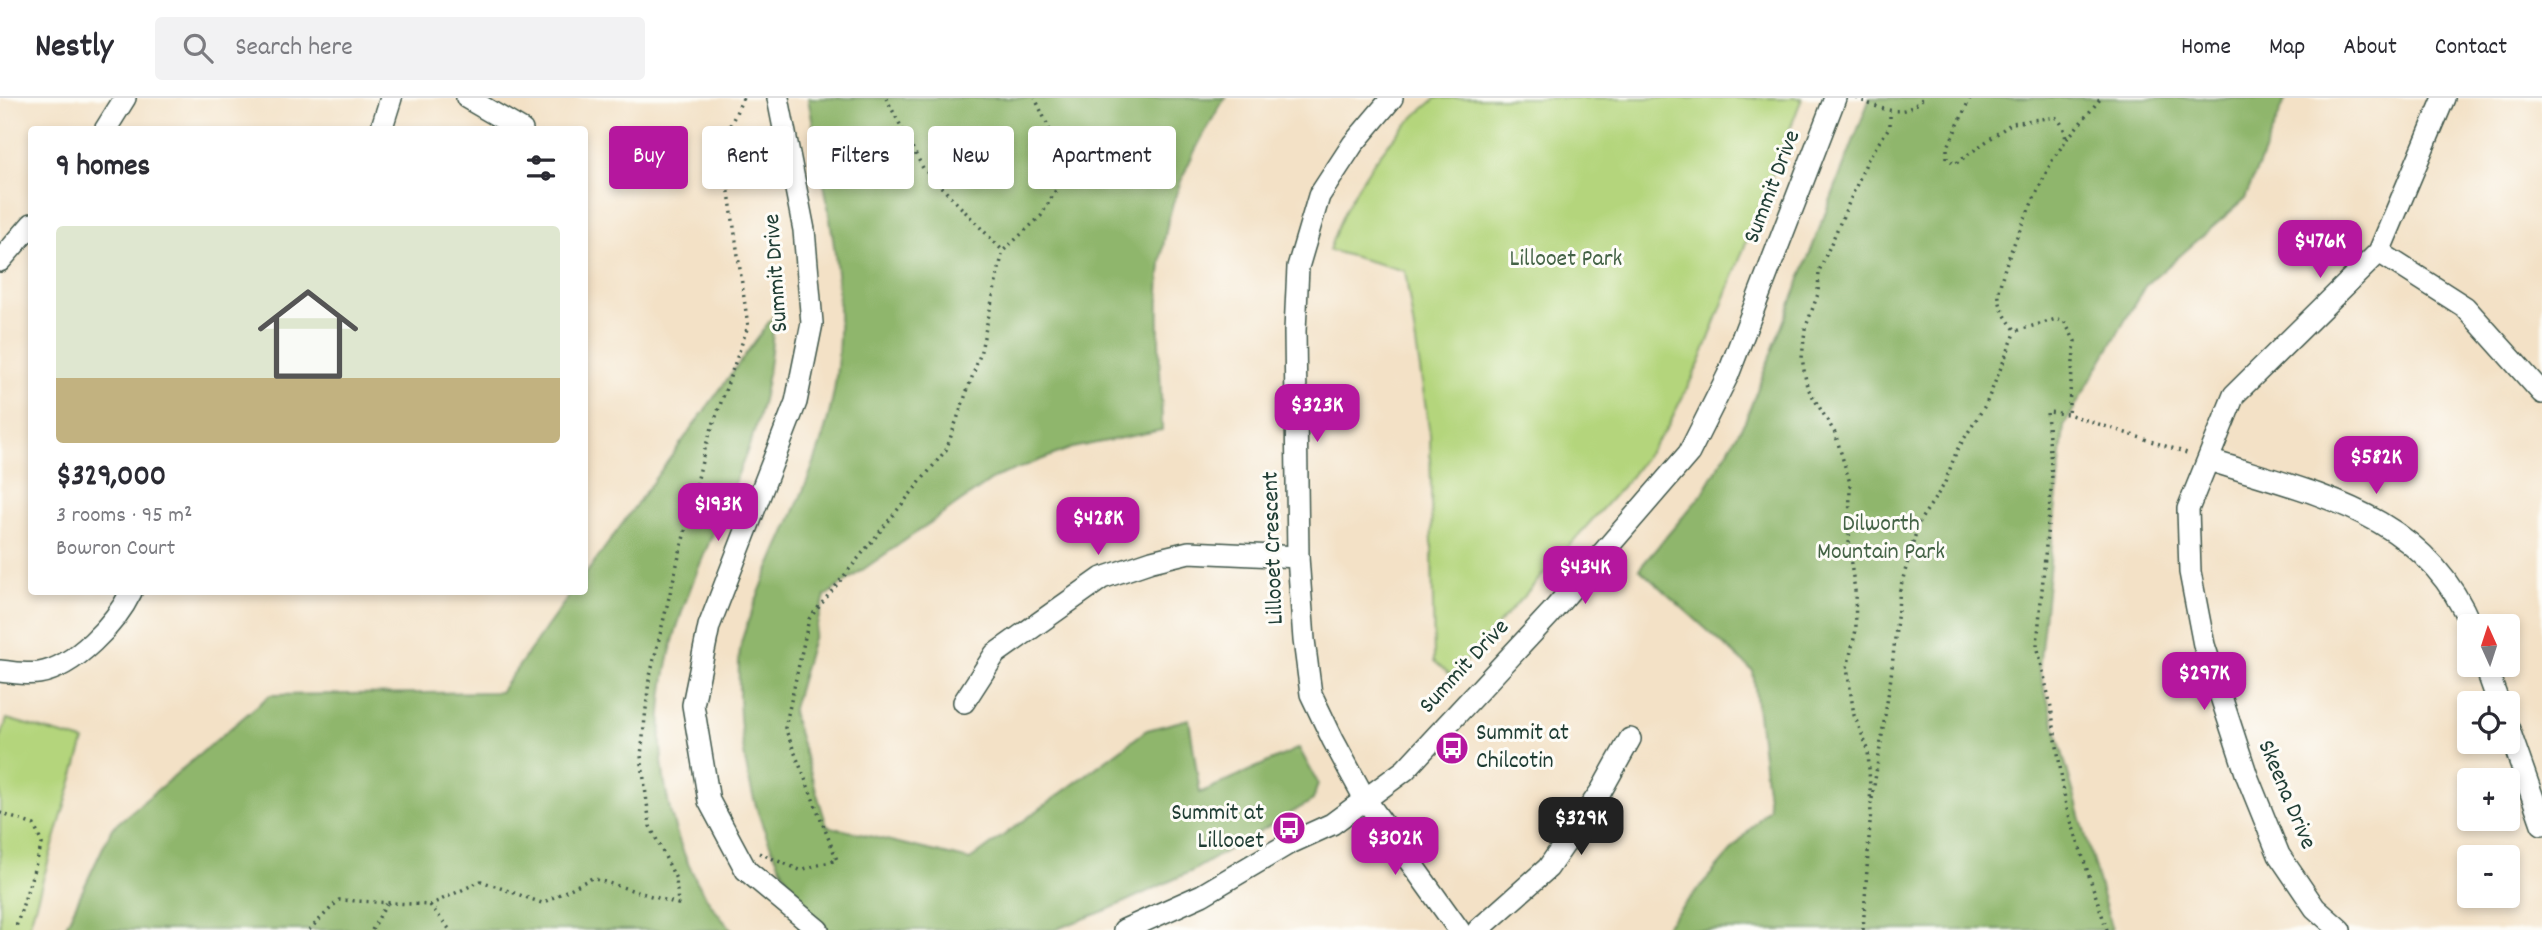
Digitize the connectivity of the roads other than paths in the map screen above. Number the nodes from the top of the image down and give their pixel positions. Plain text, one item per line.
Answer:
1 (125, 98) edge
2 (391, 98) edge
3 (467, 98) edge
4 (778, 98) edge
5 (1392, 98) edge
6 (1835, 98) edge
7 (2444, 98) edge
8 (108, 126) edge
9 (382, 126) edge
10 (515, 126) edge
11 (28, 229) edge
12 (2379, 252) junction
13 (0, 261) edge
14 (2542, 393) edge
15 (2208, 460) junction
16 (1298, 557) junction
17 (129, 595) edge
18 (2466, 614) edge
19 (0, 671) edge
20 (964, 702) dead end
21 (1630, 739) dead end
22 (2517, 754) edge
23 (1366, 799) junction
24 (2542, 824) edge
25 (818, 930) edge
26 (1124, 930) edge
27 (1459, 930) edge
28 (1478, 930) edge
29 (2340, 930) edge

1 - 8 street
2 - 9 street
3 - 10 street
4 - 25 street, Summit Drive
5 - 16 street, Lillooet Crescent
6 - 23 street, Summit Drive
7 - 12 street, Skeena Drive
11 - 13 street
12 - 14 street
12 - 15 street, Skeena Drive
15 - 18 street
15 - 29 street, Skeena Drive
16 - 20 street
16 - 23 street, Lillooet Crescent
17 - 19 street
21 - 28 street
22 - 24 street
23 - 26 street, Summit Drive
23 - 27 street, Lillooet Crescent

